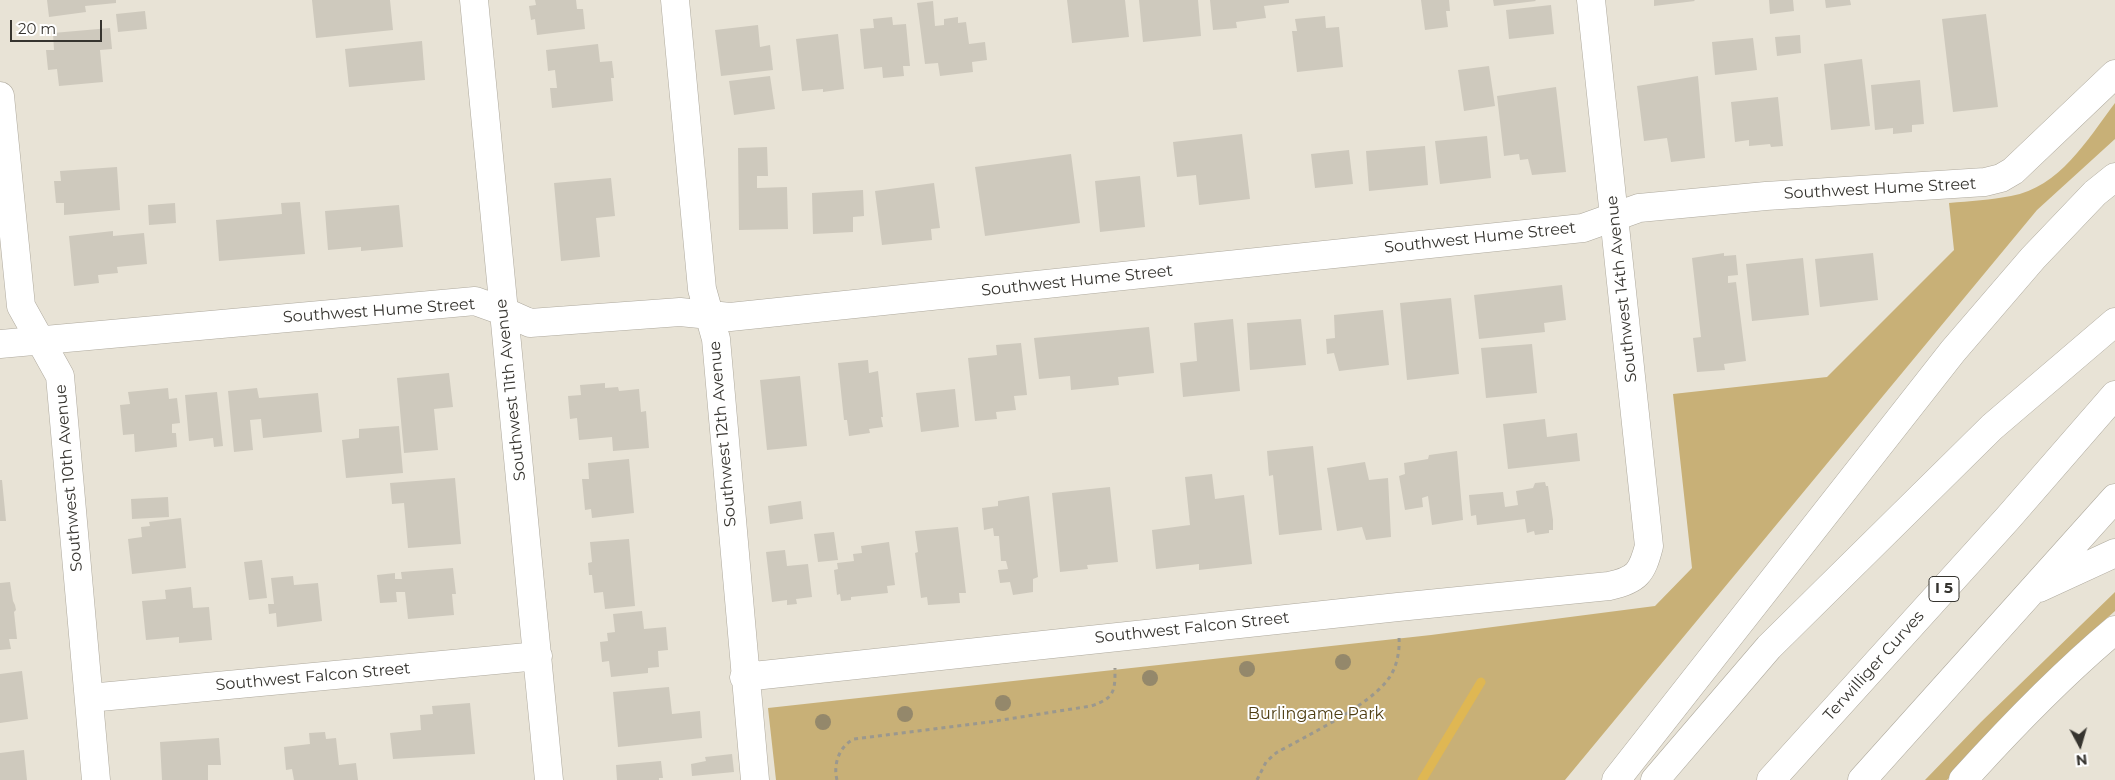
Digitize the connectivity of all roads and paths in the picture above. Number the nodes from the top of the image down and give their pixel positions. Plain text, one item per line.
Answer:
1 (474, 0) edge
2 (675, 0) edge
3 (1591, 0) edge
4 (2115, 74) edge
5 (0, 96) edge
6 (2115, 177) edge
7 (1614, 216) junction
8 (503, 311) junction
9 (709, 315) junction
10 (2115, 322) edge
11 (40, 340) junction
12 (0, 344) edge
13 (2115, 395) edge
14 (2115, 498) edge
15 (2115, 553) edge
16 (1638, 575) joint
17 (2026, 594) junction
18 (1398, 606) junction
19 (2115, 630) edge
20 (1113, 637) junction
21 (538, 656) junction
22 (744, 677) junction
23 (88, 698) junction
24 (96, 780) edge
25 (550, 780) edge
26 (755, 780) edge
27 (837, 780) edge
28 (1257, 780) edge
29 (1616, 780) edge
30 (1655, 780) edge
31 (1771, 780) edge
32 (1862, 780) edge
33 (1962, 780) edge

1 - 8 main road, Southwest 11th Avenue
2 - 9 main road, Southwest 12th Avenue
3 - 7 main road, Southwest 14th Avenue
4 - 7 main road, Southwest Hume Street
5 - 11 main road, Southwest 10th Avenue
6 - 29 main road
7 - 9 main road, Southwest Hume Street
7 - 16 main road, Southwest 14th Avenue
8 - 9 main road, Southwest Hume Street
8 - 11 main road, Southwest Hume Street
8 - 21 main road, Southwest 11th Avenue
9 - 22 main road, Southwest 12th Avenue
10 - 30 main road
11 - 12 main road, Southwest Hume Street
11 - 23 main road, Southwest 10th Avenue
13 - 31 main road, Terwilliger Curves / I 5
14 - 17 main road
15 - 17 main road
16 - 18 main road, Southwest Falcon Street
17 - 32 main road
18 - 20 main road, Southwest Falcon Street
18 - 28 path
19 - 33 main road
20 - 22 main road, Southwest Falcon Street
20 - 27 path
21 - 23 main road, Southwest Falcon Street
21 - 25 main road, Southwest 11th Avenue
22 - 26 main road, Southwest 12th Avenue
23 - 24 main road, Southwest 10th Avenue

